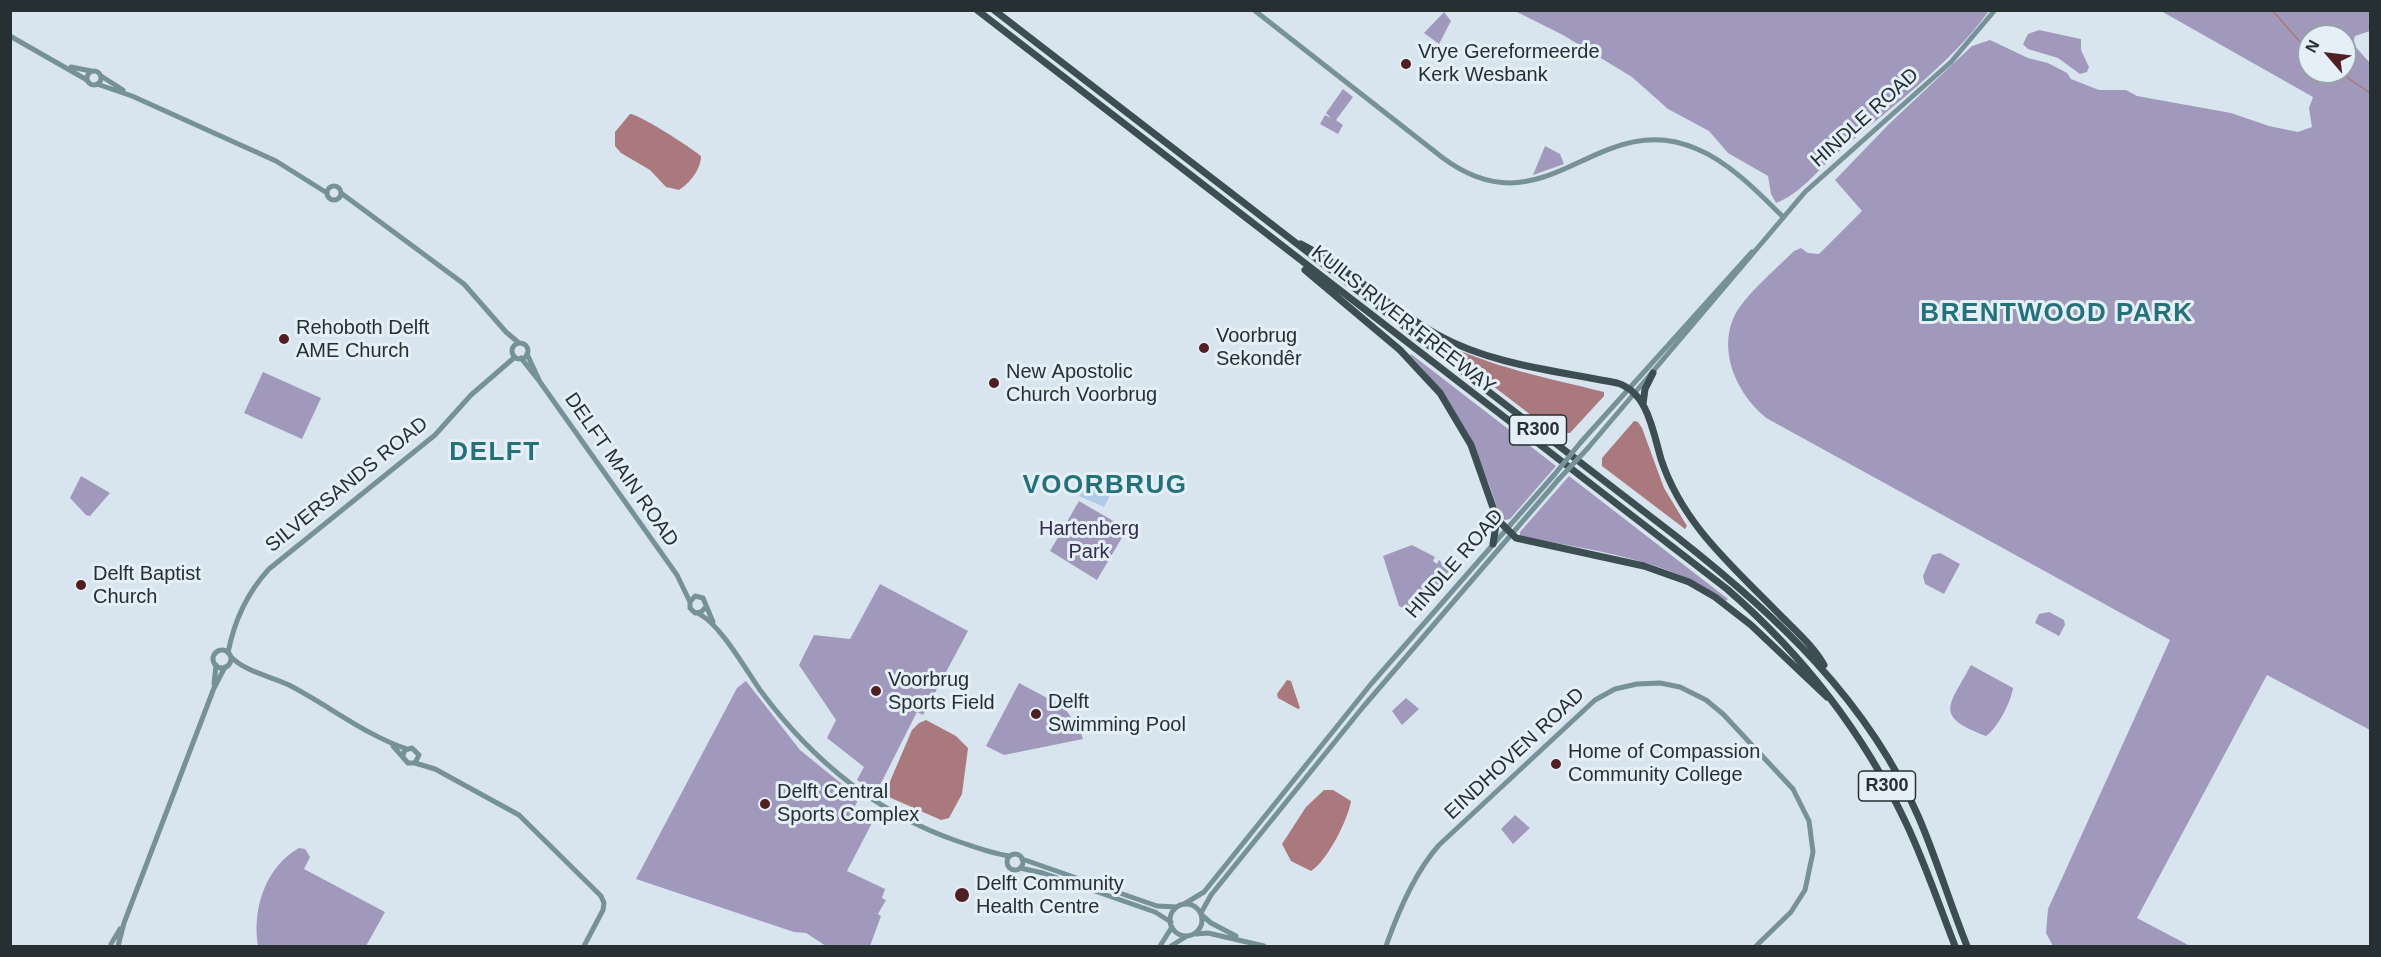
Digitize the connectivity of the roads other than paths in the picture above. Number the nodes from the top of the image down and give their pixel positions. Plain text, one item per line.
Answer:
1 (977, 10) edge
2 (994, 10) edge
3 (1254, 10) edge
4 (1995, 10) edge
5 (10, 36) edge
6 (52, 60) junction
7 (91, 71) junction
8 (100, 75) junction
9 (87, 80) junction
10 (97, 84) junction
11 (132, 96) junction
12 (304, 176) junction
13 (332, 186) junction
14 (327, 193) junction
15 (340, 196) junction
16 (1783, 217) junction
17 (1288, 238) junction
18 (1756, 249) junction
19 (1290, 254) junction
20 (500, 326) junction
21 (519, 343) junction
22 (515, 354) junction
23 (527, 354) junction
24 (1653, 373) junction
25 (540, 382) junction
26 (1632, 391) junction
27 (1643, 404) junction
28 (1497, 519) junction
29 (1509, 532) junction
30 (1493, 544) junction
31 (677, 575) junction
32 (697, 596) junction
33 (690, 602) junction
34 (705, 608) junction
35 (696, 613) junction
36 (233, 631) junction
37 (720, 634) junction
38 (220, 651) junction
39 (229, 655) junction
40 (216, 665) junction
41 (226, 667) junction
42 (251, 670) junction
43 (1828, 674) junction
44 (214, 688) junction
45 (1834, 702) junction
46 (384, 740) junction
47 (407, 749) junction
48 (419, 755) junction
49 (403, 756) junction
50 (415, 763) junction
51 (435, 769) junction
52 (988, 852) junction
53 (1010, 856) junction
54 (1022, 859) junction
55 (1007, 864) junction
56 (1020, 868) junction
57 (1184, 904) junction
58 (1177, 907) junction
59 (1202, 914) junction
60 (124, 923) junction
61 (1171, 925) junction
62 (1191, 935) junction
63 (1243, 939) junction
64 (109, 945) edge
65 (118, 946) edge
66 (584, 946) edge
67 (1160, 946) edge
68 (1171, 946) edge
69 (1264, 946) edge
70 (1386, 946) edge
71 (1756, 946) edge
72 (1955, 946) edge
73 (1967, 946) edge

1 - 19 highway, KUILS RIVER FREEWAY / R300
2 - 17 highway, KUILS RIVER FREEWAY / R300
3 - 16 street
4 - 16 street, HINDLE ROAD
5 - 6 street
6 - 7 street
6 - 9 street
7 - 8 street
7 - 9 street
8 - 10 street
8 - 11 street
9 - 10 street
10 - 11 street
11 - 12 street
12 - 13 street
12 - 14 street
13 - 14 street
13 - 15 street
14 - 15 street
15 - 20 street, DELFT MAIN ROAD
16 - 18 street, HINDLE ROAD
17 - 26 highway
17 - 43 highway, KUILS RIVER FREEWAY / R300
18 - 24 street, HINDLE ROAD
18 - 26 street, HINDLE ROAD
19 - 28 highway
19 - 45 highway, KUILS RIVER FREEWAY / R300
20 - 21 street, DELFT MAIN ROAD
20 - 22 street, DELFT MAIN ROAD
21 - 22 street
21 - 23 street, DELFT MAIN ROAD
22 - 23 street
22 - 25 street, DELFT MAIN ROAD
22 - 36 street, SILVERSANDS ROAD
23 - 25 street, DELFT MAIN ROAD
24 - 26 street, HINDLE ROAD
24 - 27 highway
25 - 31 street, DELFT MAIN ROAD
26 - 27 highway
26 - 29 street, HINDLE ROAD, bridge
26 - 29 street, HINDLE ROAD, bridge
27 - 43 highway
28 - 29 highway
28 - 30 highway
29 - 30 street, HINDLE ROAD
29 - 45 highway
29 - 59 street, HINDLE ROAD
30 - 57 street, HINDLE ROAD
31 - 32 street, DELFT MAIN ROAD
31 - 33 street, DELFT MAIN ROAD
32 - 33 street
32 - 34 street
33 - 35 street
34 - 35 street
34 - 37 street
35 - 37 street
36 - 38 street, SILVERSANDS ROAD
36 - 39 street, SILVERSANDS ROAD
37 - 52 street
38 - 39 street
38 - 40 street, SILVERSANDS ROAD
39 - 41 street, SILVERSANDS ROAD
39 - 42 street
40 - 41 street
40 - 44 street
41 - 42 street
41 - 44 street
42 - 46 street
43 - 73 highway, KUILS RIVER FREEWAY / R300
44 - 60 street
45 - 72 highway, KUILS RIVER FREEWAY / R300
46 - 47 street
46 - 49 street
47 - 48 street
47 - 49 street
48 - 50 street
48 - 51 street
49 - 50 street
50 - 51 street
51 - 66 street
52 - 53 street
52 - 55 street
53 - 54 street
53 - 55 street
54 - 56 street
54 - 58 street
55 - 56 street
56 - 61 street
57 - 58 street
57 - 59 street
58 - 61 street
59 - 62 street
59 - 63 street
60 - 64 street
60 - 65 street
61 - 62 street
61 - 67 street
62 - 63 street
62 - 68 street
63 - 69 street
64 - 65 street
70 - 71 street, EINDHOVEN ROAD

